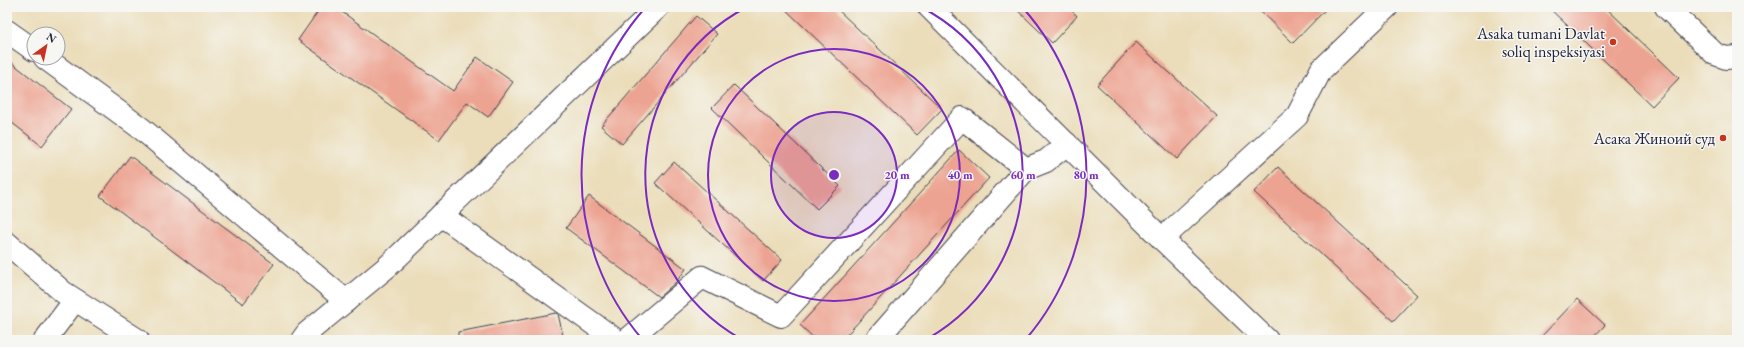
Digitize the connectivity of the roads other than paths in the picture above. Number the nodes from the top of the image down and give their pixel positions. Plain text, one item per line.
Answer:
1 (658, 7) edge
2 (929, 7) edge
3 (1387, 7) edge
4 (1666, 7) edge
5 (7, 31) edge
6 (26, 44) edge
7 (1737, 57) edge
8 (55, 66) edge
9 (1067, 144) junction
10 (1026, 169) junction
11 (441, 215) junction
12 (1162, 239) junction
13 (7, 243) edge
14 (76, 300) junction
15 (346, 301) junction
16 (45, 340) edge
17 (138, 340) edge
18 (302, 340) edge
19 (616, 340) edge
20 (627, 340) edge
21 (876, 340) edge
22 (1267, 340) edge

1 - 11 street
2 - 9 street
3 - 12 street
4 - 7 street
5 - 6 street
8 - 15 street
9 - 10 street
9 - 12 street
10 - 20 street
10 - 21 street
11 - 15 street
11 - 19 street
12 - 22 street
13 - 14 street
14 - 16 street
14 - 17 street
15 - 18 street

